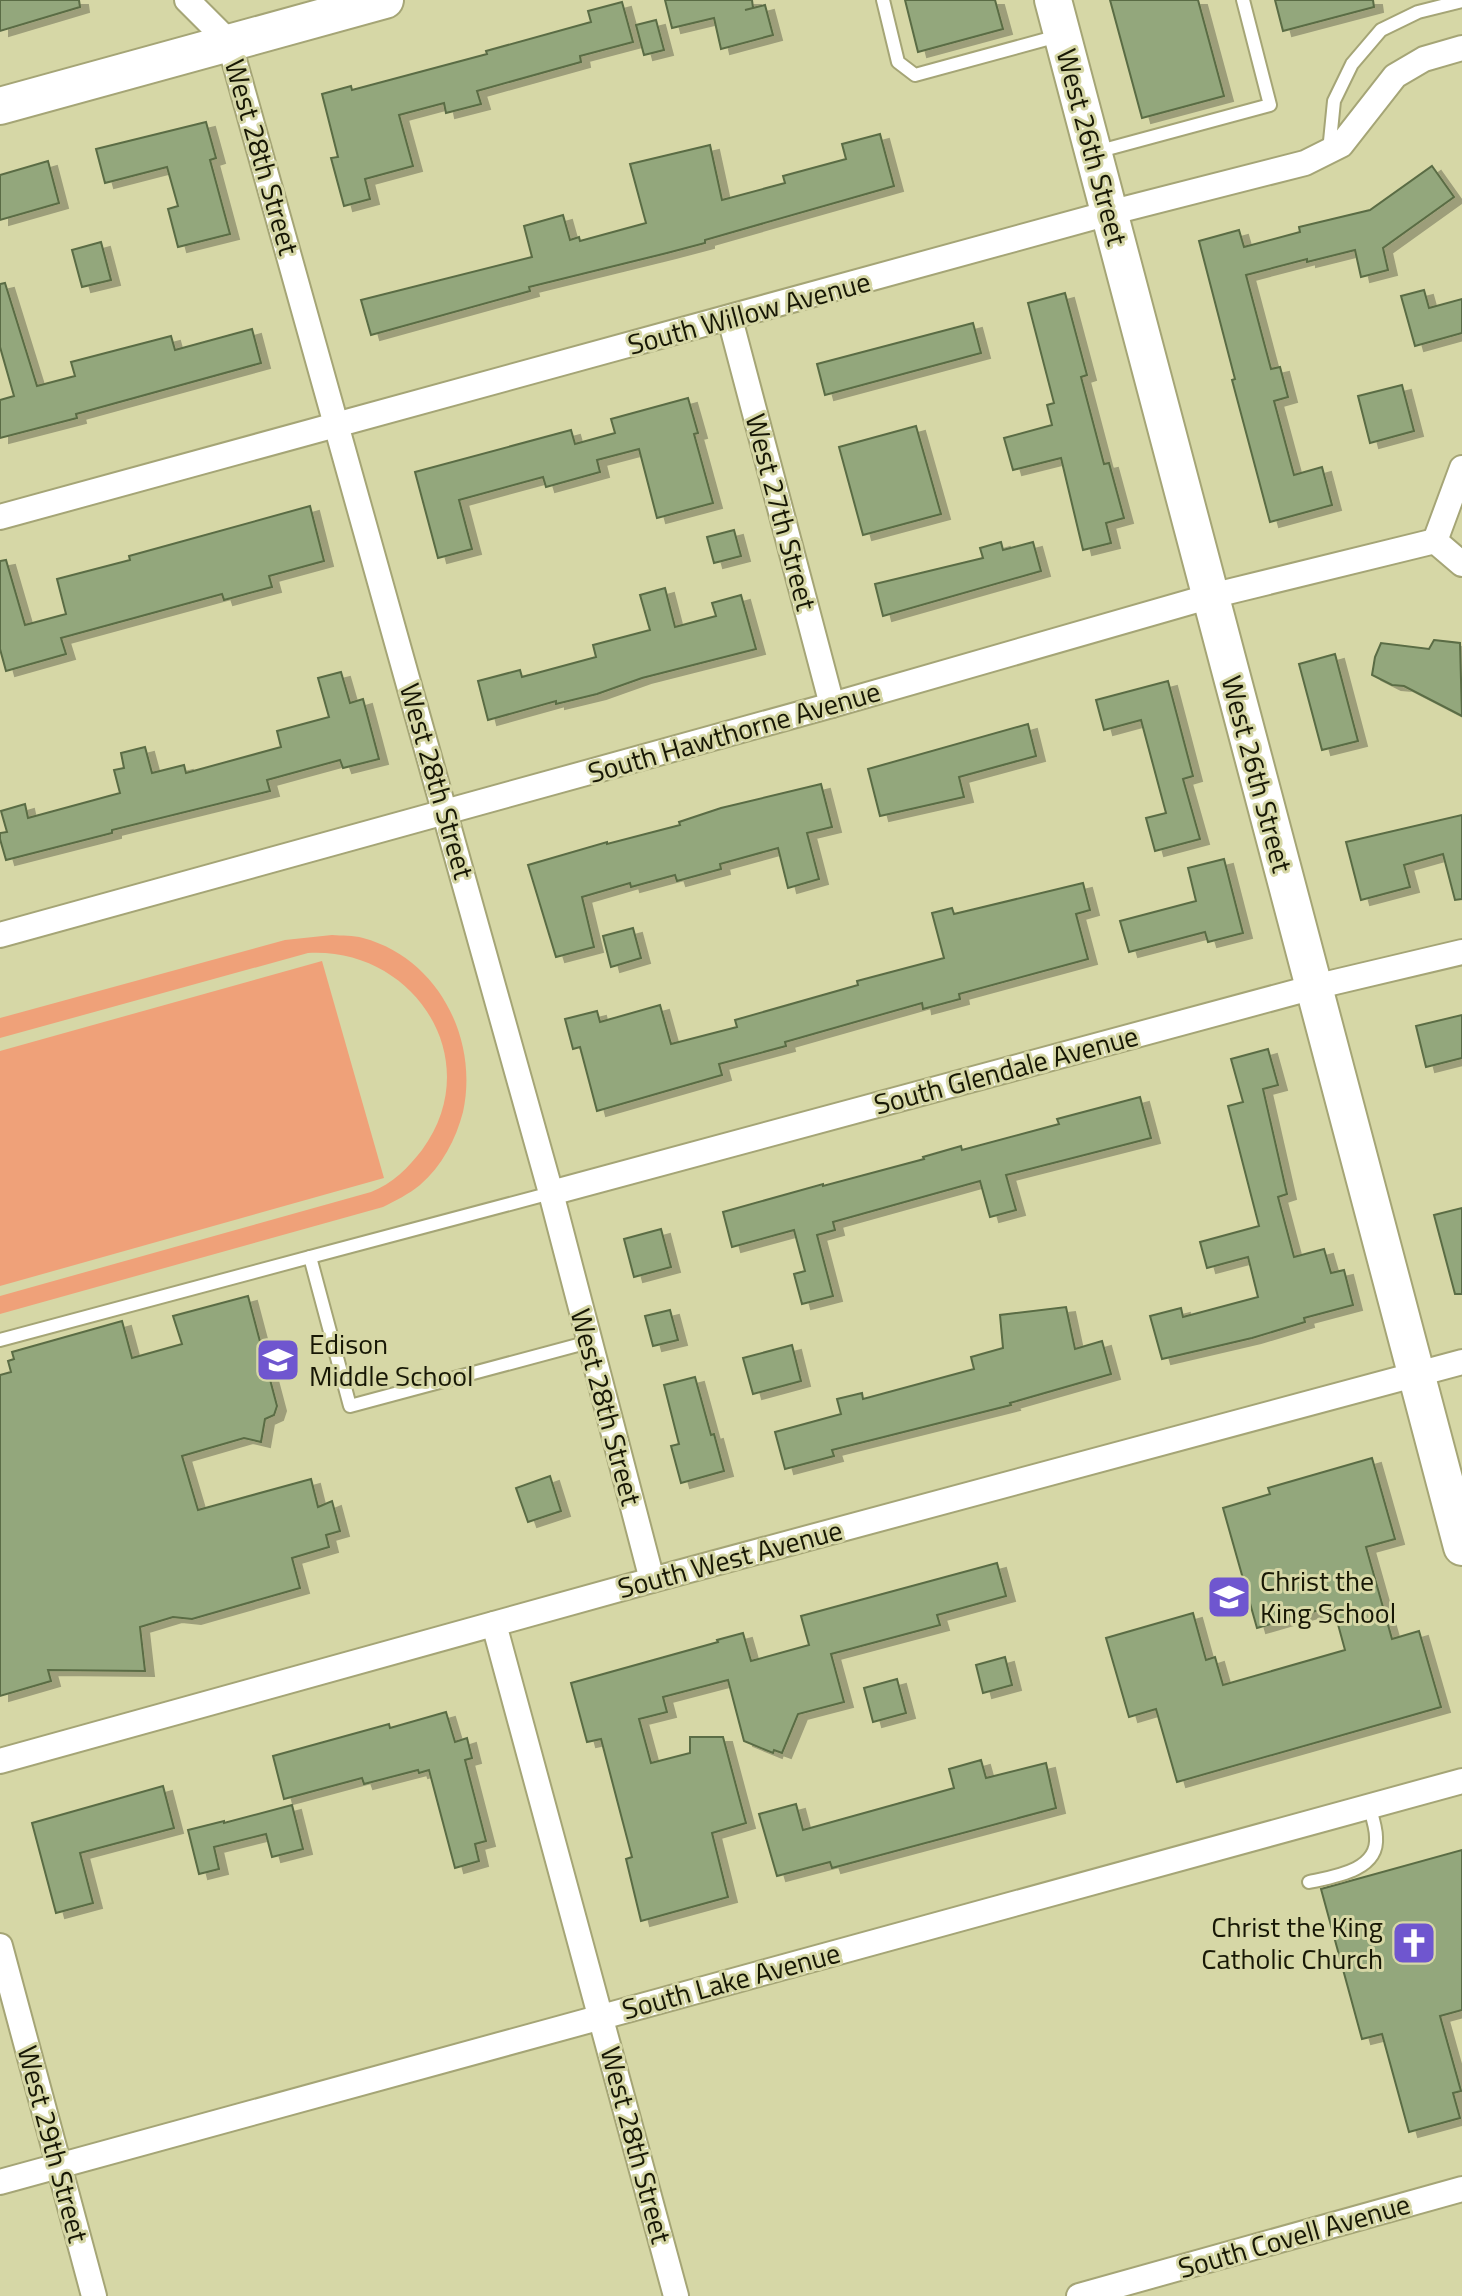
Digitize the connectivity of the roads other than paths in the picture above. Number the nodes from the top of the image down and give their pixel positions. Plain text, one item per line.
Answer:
1 (187, 0) edge
2 (385, 0) edge
3 (883, 0) edge
4 (1053, 0) edge
5 (1243, 0) edge
6 (1462, 1) edge
7 (1062, 35) junction
8 (229, 42) junction
9 (1462, 48) edge
10 (0, 106) edge
11 (1329, 151) junction
12 (1093, 152) junction
13 (1109, 213) junction
14 (730, 319) junction
15 (337, 424) junction
16 (1462, 468) edge
17 (0, 517) edge
18 (1435, 541) junction
19 (1462, 564) edge
20 (1211, 596) junction
21 (832, 705) junction
22 (446, 813) junction
23 (0, 935) edge
24 (1462, 952) edge
25 (1314, 987) junction
26 (551, 1193) junction
27 (310, 1257) junction
28 (0, 1340) edge
29 (589, 1342) junction
30 (1462, 1362) edge
31 (1416, 1374) junction
32 (1462, 1547) edge
33 (652, 1580) junction
34 (494, 1624) junction
35 (0, 1761) edge
36 (1462, 1781) edge
37 (1369, 1806) junction
38 (1309, 1882) dead end
39 (0, 1946) edge
40 (602, 2016) junction
41 (60, 2165) junction
42 (0, 2182) edge
43 (1462, 2189) edge
44 (94, 2296) edge
45 (676, 2296) edge
46 (1079, 2296) edge

1 - 8 street, West 28th Street
2 - 8 main road
3 - 7 lane
4 - 7 main road, West 26th Street
5 - 12 lane
6 - 11 lane
7 - 12 main road, West 26th Street
8 - 10 main road
8 - 15 street, West 28th Street
9 - 11 street, South Willow Avenue
11 - 13 street, South Willow Avenue
12 - 13 main road, West 26th Street
13 - 14 street, South Willow Avenue
13 - 20 main road, West 26th Street
14 - 15 street, South Willow Avenue
14 - 21 street, West 27th Street
15 - 17 street, South Willow Avenue
15 - 22 street, West 28th Street
16 - 18 street
18 - 19 street
18 - 20 street, South Hawthorne Avenue
20 - 21 street, South Hawthorne Avenue
20 - 25 main road, West 26th Street
21 - 22 street, South Hawthorne Avenue
22 - 23 street, South Hawthorne Avenue
22 - 26 street, West 28th Street
24 - 25 street, South Glendale Avenue
25 - 26 street, South Glendale Avenue
25 - 31 main road, West 26th Street
26 - 27 lane
26 - 29 street, West 28th Street
27 - 28 lane
27 - 29 lane
29 - 33 street, West 28th Street
30 - 31 street, South West Avenue
31 - 32 main road, West 26th Street
31 - 33 street, South West Avenue
33 - 34 street, South West Avenue
34 - 35 street, South West Avenue
34 - 40 street, West 28th Street
36 - 37 street, South Lake Avenue
37 - 38 lane
37 - 40 street, South Lake Avenue
39 - 41 street, West 29th Street
40 - 41 street, South Lake Avenue
40 - 45 street, West 28th Street
41 - 42 street, South Lake Avenue
41 - 44 street, West 29th Street
43 - 46 street, South Covell Avenue

